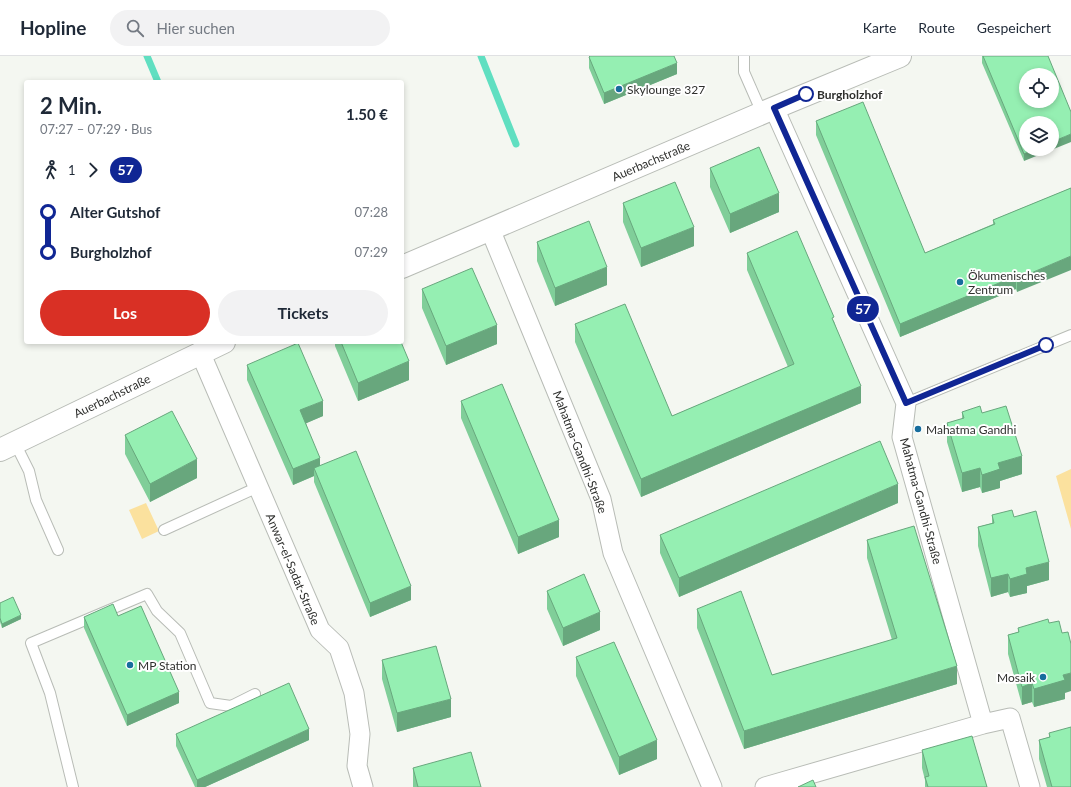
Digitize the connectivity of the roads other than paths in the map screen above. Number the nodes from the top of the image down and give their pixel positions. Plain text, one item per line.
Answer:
1 (744, 56) edge
2 (900, 56) edge
3 (768, 110) junction
4 (490, 229) junction
5 (404, 266) edge
6 (1071, 335) edge
7 (219, 344) edge
8 (200, 352) junction
9 (906, 403) junction
10 (8, 447) edge
11 (258, 487) junction
12 (164, 530) dead end
13 (58, 550) dead end
14 (255, 694) dead end
15 (983, 724) junction
16 (73, 787) edge
17 (363, 787) edge
18 (712, 787) edge
19 (765, 787) edge
20 (1030, 787) edge

1 - 3 lane
2 - 3 main road, Auerbachstraße
3 - 4 main road, Auerbachstraße
3 - 9 street
4 - 5 main road, Auerbachstraße
4 - 18 street, Mahatma-Gandhi-Straße
6 - 9 lane
7 - 8 main road, Auerbachstraße
8 - 10 main road, Auerbachstraße
8 - 11 street, Anwar-el-Sadat-Straße
9 - 15 street, Mahatma-Gandhi-Straße
10 - 13 lane
11 - 12 lane
11 - 17 street, Anwar-el-Sadat-Straße
14 - 16 lane
15 - 19 street
15 - 20 street

